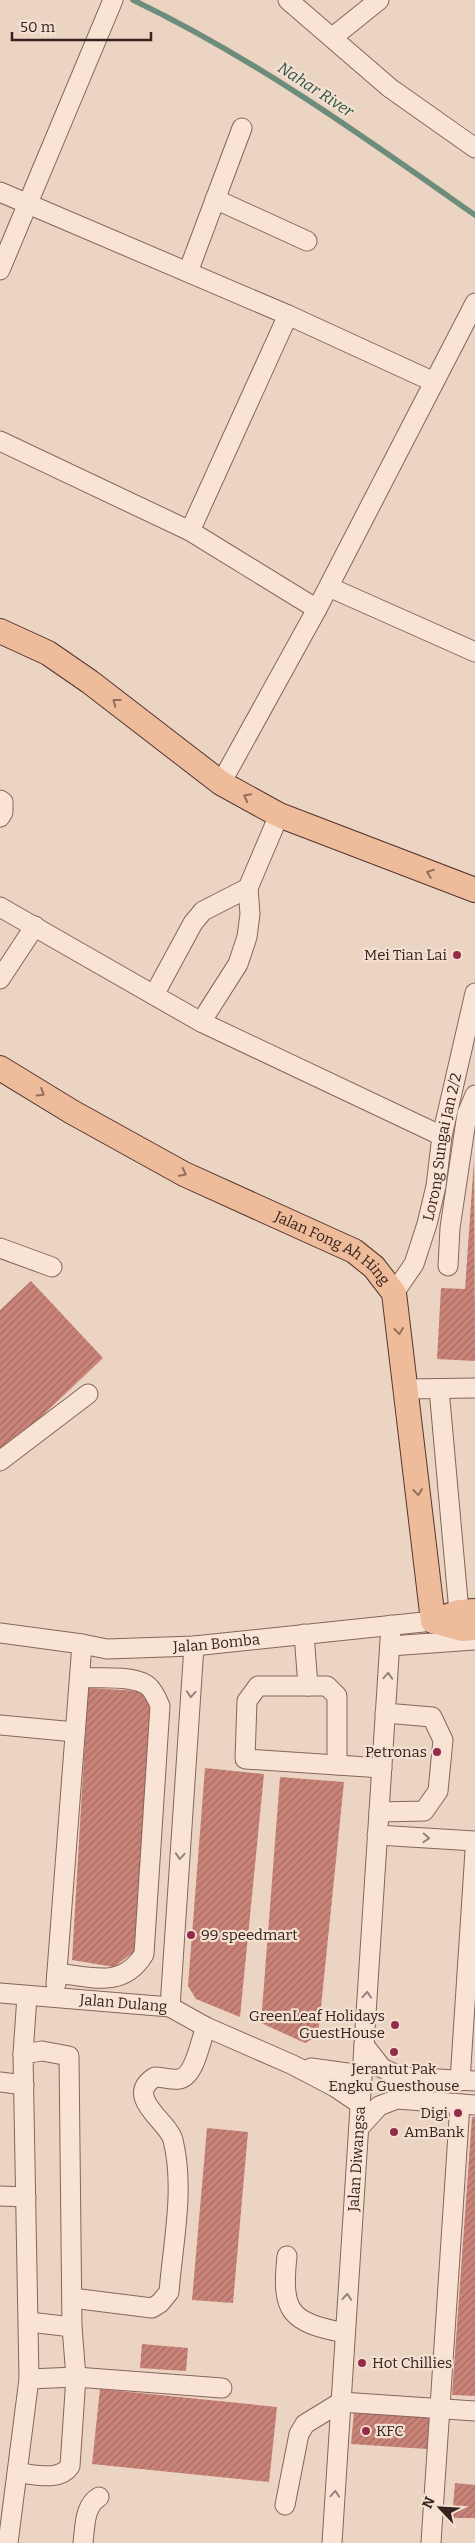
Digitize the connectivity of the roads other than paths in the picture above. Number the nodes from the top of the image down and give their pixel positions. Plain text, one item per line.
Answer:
1 (113, 0) edge
2 (288, 0) edge
3 (379, 0) edge
4 (333, 37) junction
5 (242, 128) dead end
6 (475, 148) edge
7 (0, 192) edge
8 (215, 199) junction
9 (27, 205) junction
10 (307, 241) dead end
11 (0, 270) edge
12 (188, 272) junction
13 (475, 303) edge
14 (288, 315) junction
15 (434, 382) junction
16 (0, 441) edge
17 (190, 530) junction
18 (329, 587) junction
19 (317, 609) junction
20 (0, 631) edge
21 (473, 646) edge
22 (221, 783) junction
23 (0, 800) edge
24 (280, 815) junction
25 (0, 818) edge
26 (248, 888) junction
27 (475, 890) edge
28 (0, 907) edge
29 (35, 926) junction
30 (0, 979) edge
31 (475, 993) edge
32 (154, 995) junction
33 (201, 1022) junction
34 (0, 1068) edge
35 (475, 1094) edge
36 (442, 1136) junction
37 (427, 1224) junction
38 (450, 1228) junction
39 (0, 1248) edge
40 (448, 1266) dead end
41 (52, 1268) dead end
42 (394, 1293) junction
43 (475, 1388) edge
44 (439, 1389) junction
45 (406, 1390) junction
46 (88, 1394) dead end
47 (0, 1461) edge
48 (470, 1617) edge
49 (433, 1622) junction
50 (391, 1625) junction
51 (0, 1633) edge
52 (304, 1634) junction
53 (475, 1640) edge
54 (82, 1644) junction
55 (194, 1646) junction
56 (390, 1646) junction
57 (80, 1678) junction
58 (308, 1686) junction
59 (385, 1713) junction
60 (0, 1725) edge
61 (75, 1732) junction
62 (187, 1759) junction
63 (156, 1760) junction
64 (338, 1765) junction
65 (382, 1768) junction
66 (379, 1812) junction
67 (377, 1835) junction
68 (475, 1841) edge
69 (475, 1851) edge
70 (57, 1973) junction
71 (0, 1993) edge
72 (27, 1996) junction
73 (55, 1998) junction
74 (170, 2007) junction
75 (206, 2027) junction
76 (364, 2045) junction
77 (23, 2054) junction
78 (293, 2065) junction
79 (362, 2075) junction
80 (468, 2081) edge
81 (0, 2082) edge
82 (24, 2085) junction
83 (360, 2104) junction
84 (467, 2104) edge
85 (359, 2128) junction
86 (0, 2196) edge
87 (26, 2197) junction
88 (287, 2256) dead end
89 (72, 2298) junction
90 (29, 2322) junction
91 (72, 2327) junction
92 (345, 2333) junction
93 (76, 2376) junction
94 (29, 2379) junction
95 (222, 2388) dead end
96 (341, 2402) junction
97 (440, 2409) junction
98 (475, 2411) edge
99 (18, 2472) junction
100 (99, 2496) dead end
101 (285, 2505) dead end
102 (8, 2543) edge
103 (83, 2543) edge
104 (332, 2543) edge
105 (431, 2543) edge

1 - 9 street
2 - 4 street
3 - 4 street
4 - 6 street
5 - 8 street
7 - 9 street
8 - 10 street
8 - 12 street
9 - 11 street
9 - 12 street
12 - 14 street
13 - 15 street
14 - 15 street
14 - 17 street
15 - 18 street
16 - 17 street
17 - 19 street
18 - 19 street
18 - 21 street
19 - 22 street
22 -> 20 main road
24 -> 22 main road
23 - 25 street
24 - 26 street
27 -> 24 main road
26 - 32 street
26 - 33 street
28 - 29 street
29 - 30 street
29 - 32 street
31 - 36 street, Lorong Sungai Jan 2/2
32 - 33 street
33 - 36 street
34 -> 42 main road, Jalan Fong Ah Hing
35 - 38 street
36 - 37 street, Lorong Sungai Jan 2/2
37 - 38 street
37 - 42 street, Lorong Sungai Jan 2/2
38 - 40 street
39 - 41 street
42 -> 45 main road, Jalan Fong Ah Hing
43 - 44 street
44 - 45 street
44 - 48 street
45 -> 49 main road, Jalan Fong Ah Hing
46 - 47 street
48 - 49 main road, Jalan Bomba
49 - 50 street, Jalan Bomba
50 - 52 street, Jalan Bomba
50 - 56 street, Jalan Diwangsa
51 - 54 street, Jalan Bomba
52 - 55 street, Jalan Bomba
52 - 58 street
53 - 56 street
54 - 55 street, Jalan Bomba
54 - 57 street
55 -> 62 street
59 -> 56 street, Jalan Diwangsa
57 - 61 street
57 - 63 street
58 - 64 street
58 - 64 street
59 - 65 street, Jalan Diwangsa
59 - 66 street
60 - 61 street
61 - 70 street
62 - 63 street
62 -> 74 street
63 - 70 street
64 - 65 street
65 - 66 street, Jalan Diwangsa
66 - 67 street, Jalan Diwangsa
67 -> 68 street
76 -> 67 street, Jalan Diwangsa
69 - 80 street
70 - 73 street
71 - 72 street, Jalan Dulang
72 - 73 street, Jalan Dulang
72 - 77 street
73 - 74 street, Jalan Dulang
74 - 75 street, Jalan Dulang
75 - 78 street, Jalan Dulang
75 - 89 street
76 - 79 street, Jalan Diwangsa
76 - 80 street
77 - 82 street
77 - 89 street
78 - 79 street, Jalan Dulang
78 - 83 street, Jalan Dulang
79 - 83 street, Jalan Diwangsa
81 - 82 street
82 - 87 street
83 - 85 street, Jalan Diwangsa
84 - 85 street
84 - 97 street
92 -> 85 street, Jalan Diwangsa
86 - 87 street
87 - 90 street
88 - 92 street
89 - 91 street
90 - 91 street
90 - 94 street
91 - 93 street
92 - 96 street, Jalan Diwangsa
93 - 94 street
93 - 95 street
93 - 99 street
94 - 99 street
96 - 97 street
96 - 101 street
104 -> 96 street, Jalan Diwangsa
97 - 98 street
97 - 105 street
99 - 102 street
100 - 103 street

